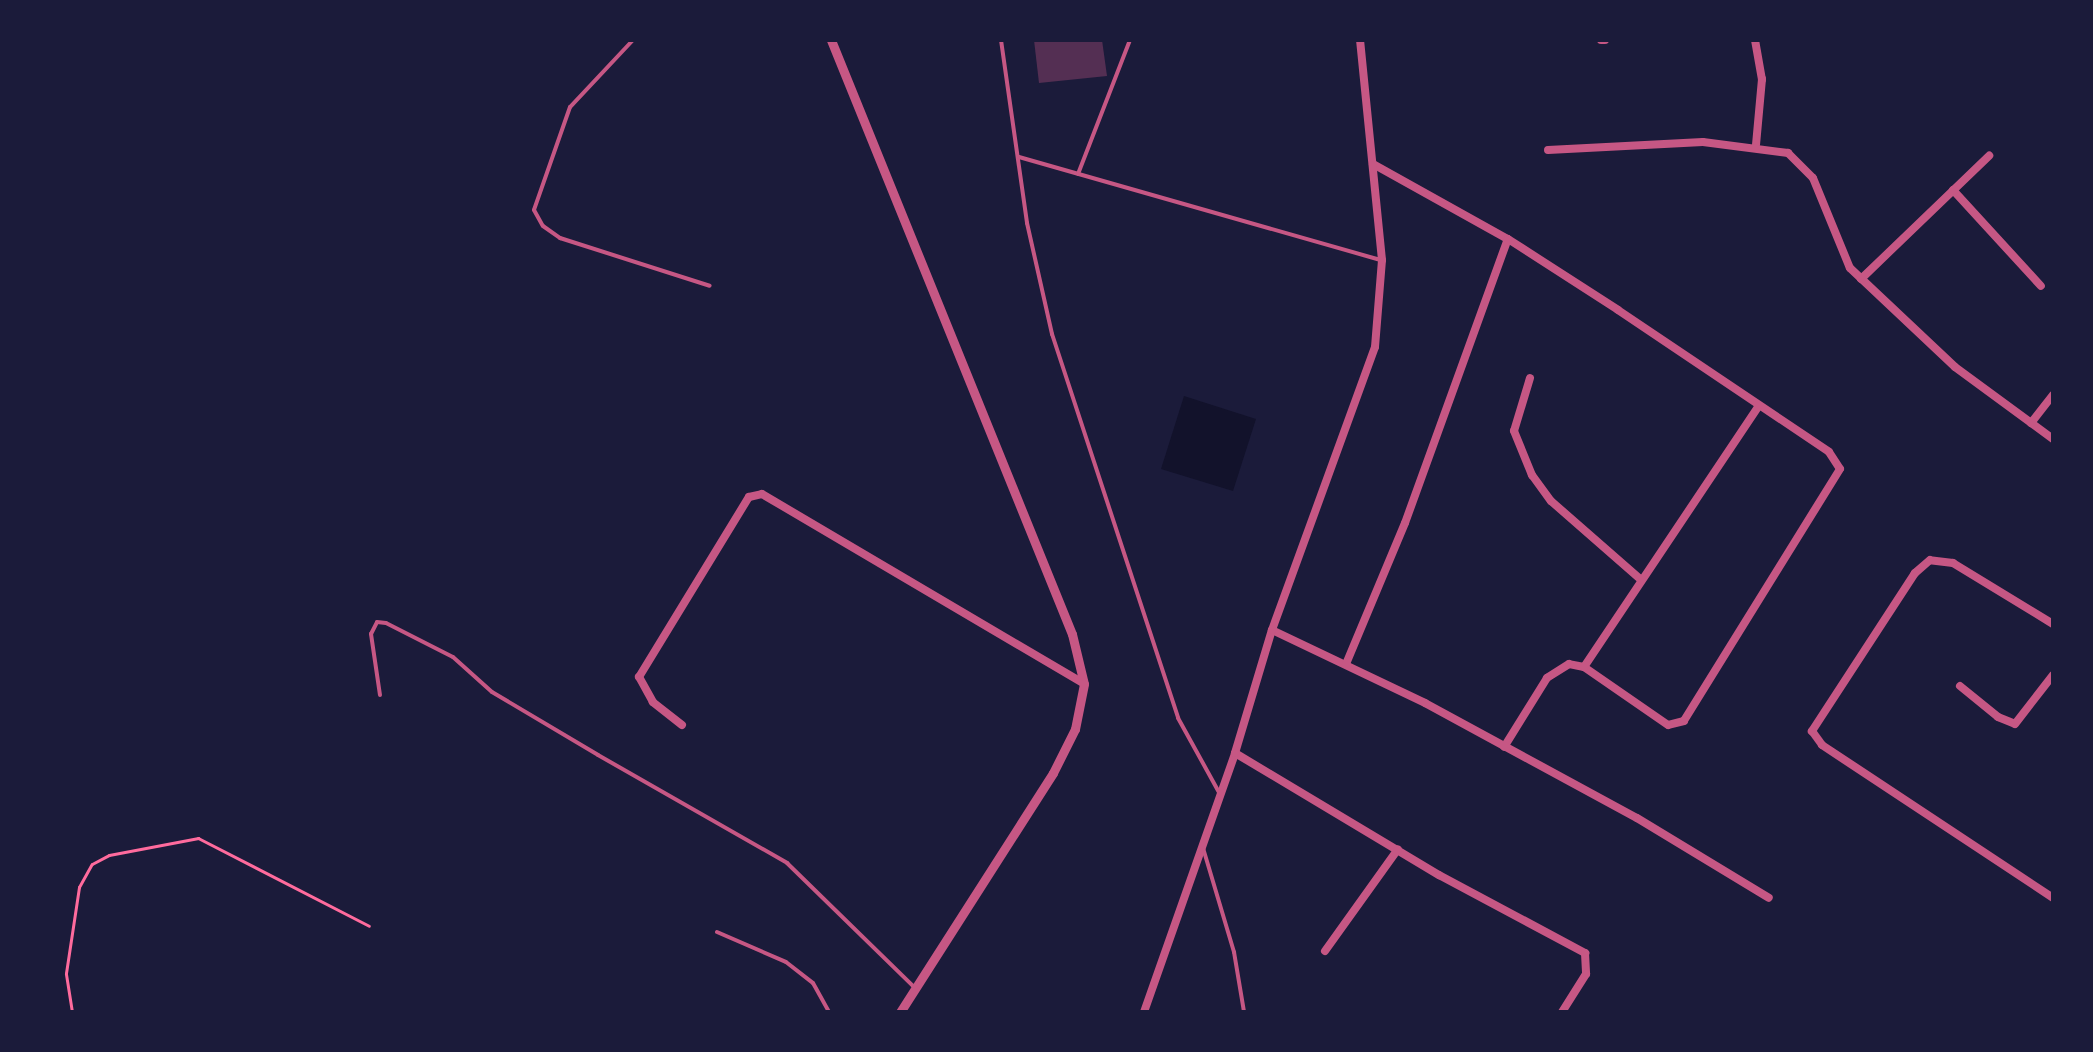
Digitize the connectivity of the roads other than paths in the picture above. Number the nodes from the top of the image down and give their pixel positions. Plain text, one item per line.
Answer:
1 (633, 40) edge
2 (831, 40) edge
3 (1001, 40) edge
4 (1130, 40) edge
5 (1360, 40) edge
6 (1755, 40) edge
7 (1756, 145) junction
8 (1548, 150) dead end
9 (1989, 156) dead end
10 (1018, 157) junction
11 (1373, 164) junction
12 (1078, 174) junction
13 (1953, 190) junction
14 (1508, 239) junction
15 (1382, 260) junction
16 (1861, 279) junction
17 (710, 286) dead end
18 (2041, 286) dead end
19 (1530, 378) dead end
20 (2053, 395) edge
21 (1759, 406) junction
22 (2031, 423) junction
23 (2053, 439) edge
24 (1639, 578) junction
25 (2053, 624) edge
26 (1272, 630) junction
27 (1346, 664) junction
28 (1584, 667) junction
29 (2053, 675) edge
30 (1084, 684) junction
31 (1960, 686) dead end
32 (380, 695) dead end
33 (682, 725) dead end
34 (1504, 747) junction
35 (1235, 753) junction
36 (1221, 795) junction
37 (1203, 846) junction
38 (1398, 849) junction
39 (1769, 898) dead end
40 (2053, 898) edge
41 (717, 932) dead end
42 (1325, 951) dead end
43 (916, 989) junction
44 (829, 1012) edge
45 (900, 1012) edge
46 (1144, 1012) edge
47 (1244, 1012) edge
48 (1562, 1012) edge

1 - 17 lane
2 - 30 street
3 - 10 lane
4 - 12 lane
5 - 11 street
6 - 7 street
7 - 8 street
7 - 16 street
9 - 13 street
10 - 12 lane
10 - 36 lane
11 - 14 street
11 - 15 street
12 - 15 lane
13 - 16 street
13 - 18 street
14 - 21 street
14 - 27 street
15 - 26 street
16 - 22 street
19 - 24 street
20 - 22 street
21 - 24 street
21 - 28 street
22 - 23 street
24 - 28 street
25 - 40 street
26 - 27 street
26 - 35 street
27 - 34 street
28 - 34 street
29 - 31 street
30 - 33 street
30 - 43 street
32 - 43 lane
34 - 39 street
35 - 36 street
35 - 38 street
36 - 37 street
37 - 46 street
37 - 47 lane
38 - 42 street
38 - 48 street
41 - 44 lane
43 - 45 street

